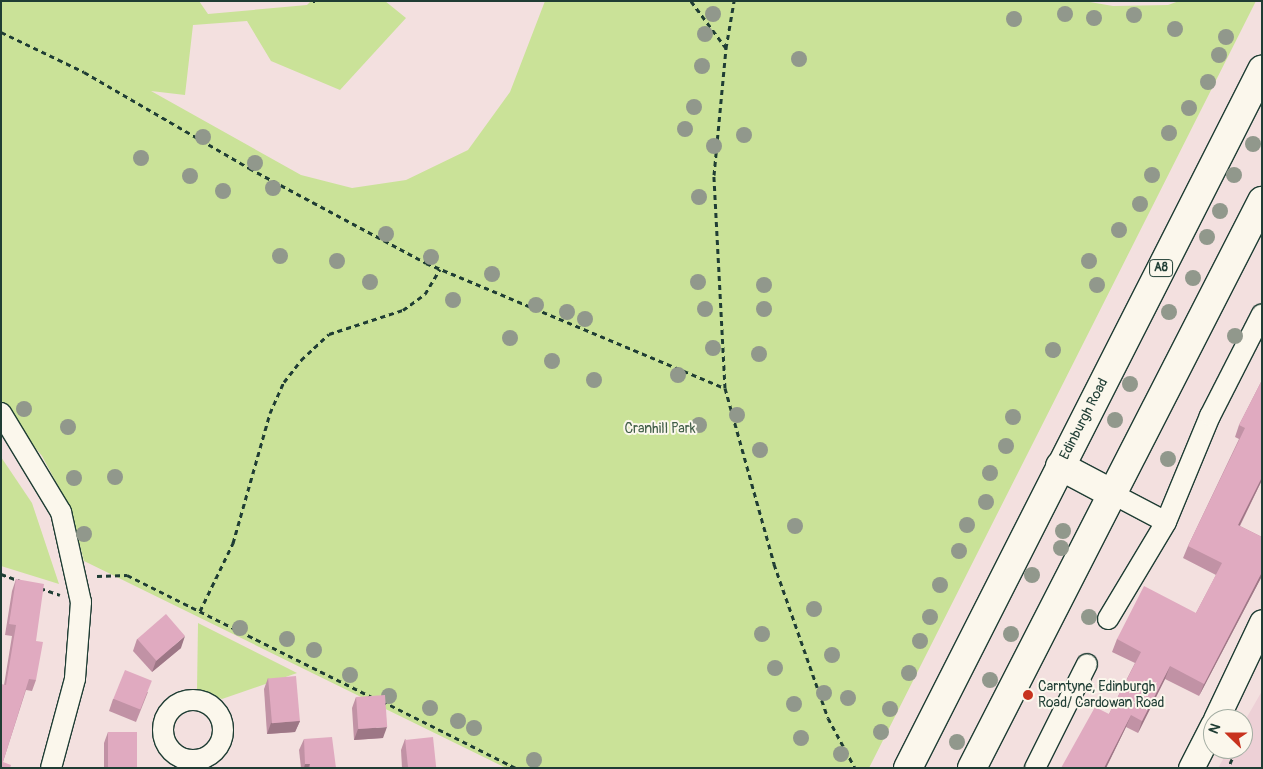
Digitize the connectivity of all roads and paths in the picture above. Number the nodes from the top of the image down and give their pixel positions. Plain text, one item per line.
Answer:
1 (690, 1) edge
2 (734, 1) edge
3 (1, 32) edge
4 (726, 48) junction
5 (1262, 70) edge
6 (1262, 201) edge
7 (440, 269) junction
8 (1262, 314) edge
9 (725, 388) junction
10 (1, 413) edge
11 (1060, 466) junction
12 (1111, 493) junction
13 (1166, 522) junction
14 (1, 574) edge
15 (76, 577) junction
16 (28, 584) edge
17 (37, 587) edge
18 (81, 602) junction
19 (200, 611) junction
20 (1108, 619) dead end
21 (1262, 622) edge
22 (1087, 664) dead end
23 (1221, 709) edge
24 (1203, 745) edge
25 (51, 768) edge
26 (516, 768) edge
27 (855, 768) edge
28 (908, 768) edge
29 (972, 768) edge
30 (1035, 768) edge
31 (1191, 768) edge

1 - 4 path
2 - 4 path
3 - 7 path
4 - 9 path
5 - 11 main road, Edinburgh Road / A8
6 - 12 main road
7 - 9 path
7 - 19 path
8 - 13 street
9 - 27 path
10 - 15 street
11 - 12 main road
11 - 28 main road, Edinburgh Road / A8
12 - 13 street
12 - 29 main road
13 - 20 street
14 - 16 path
15 - 18 street
15 - 19 path
17 - 18 path
18 - 25 street
19 - 26 path
21 - 23 street
22 - 30 street
24 - 31 street

